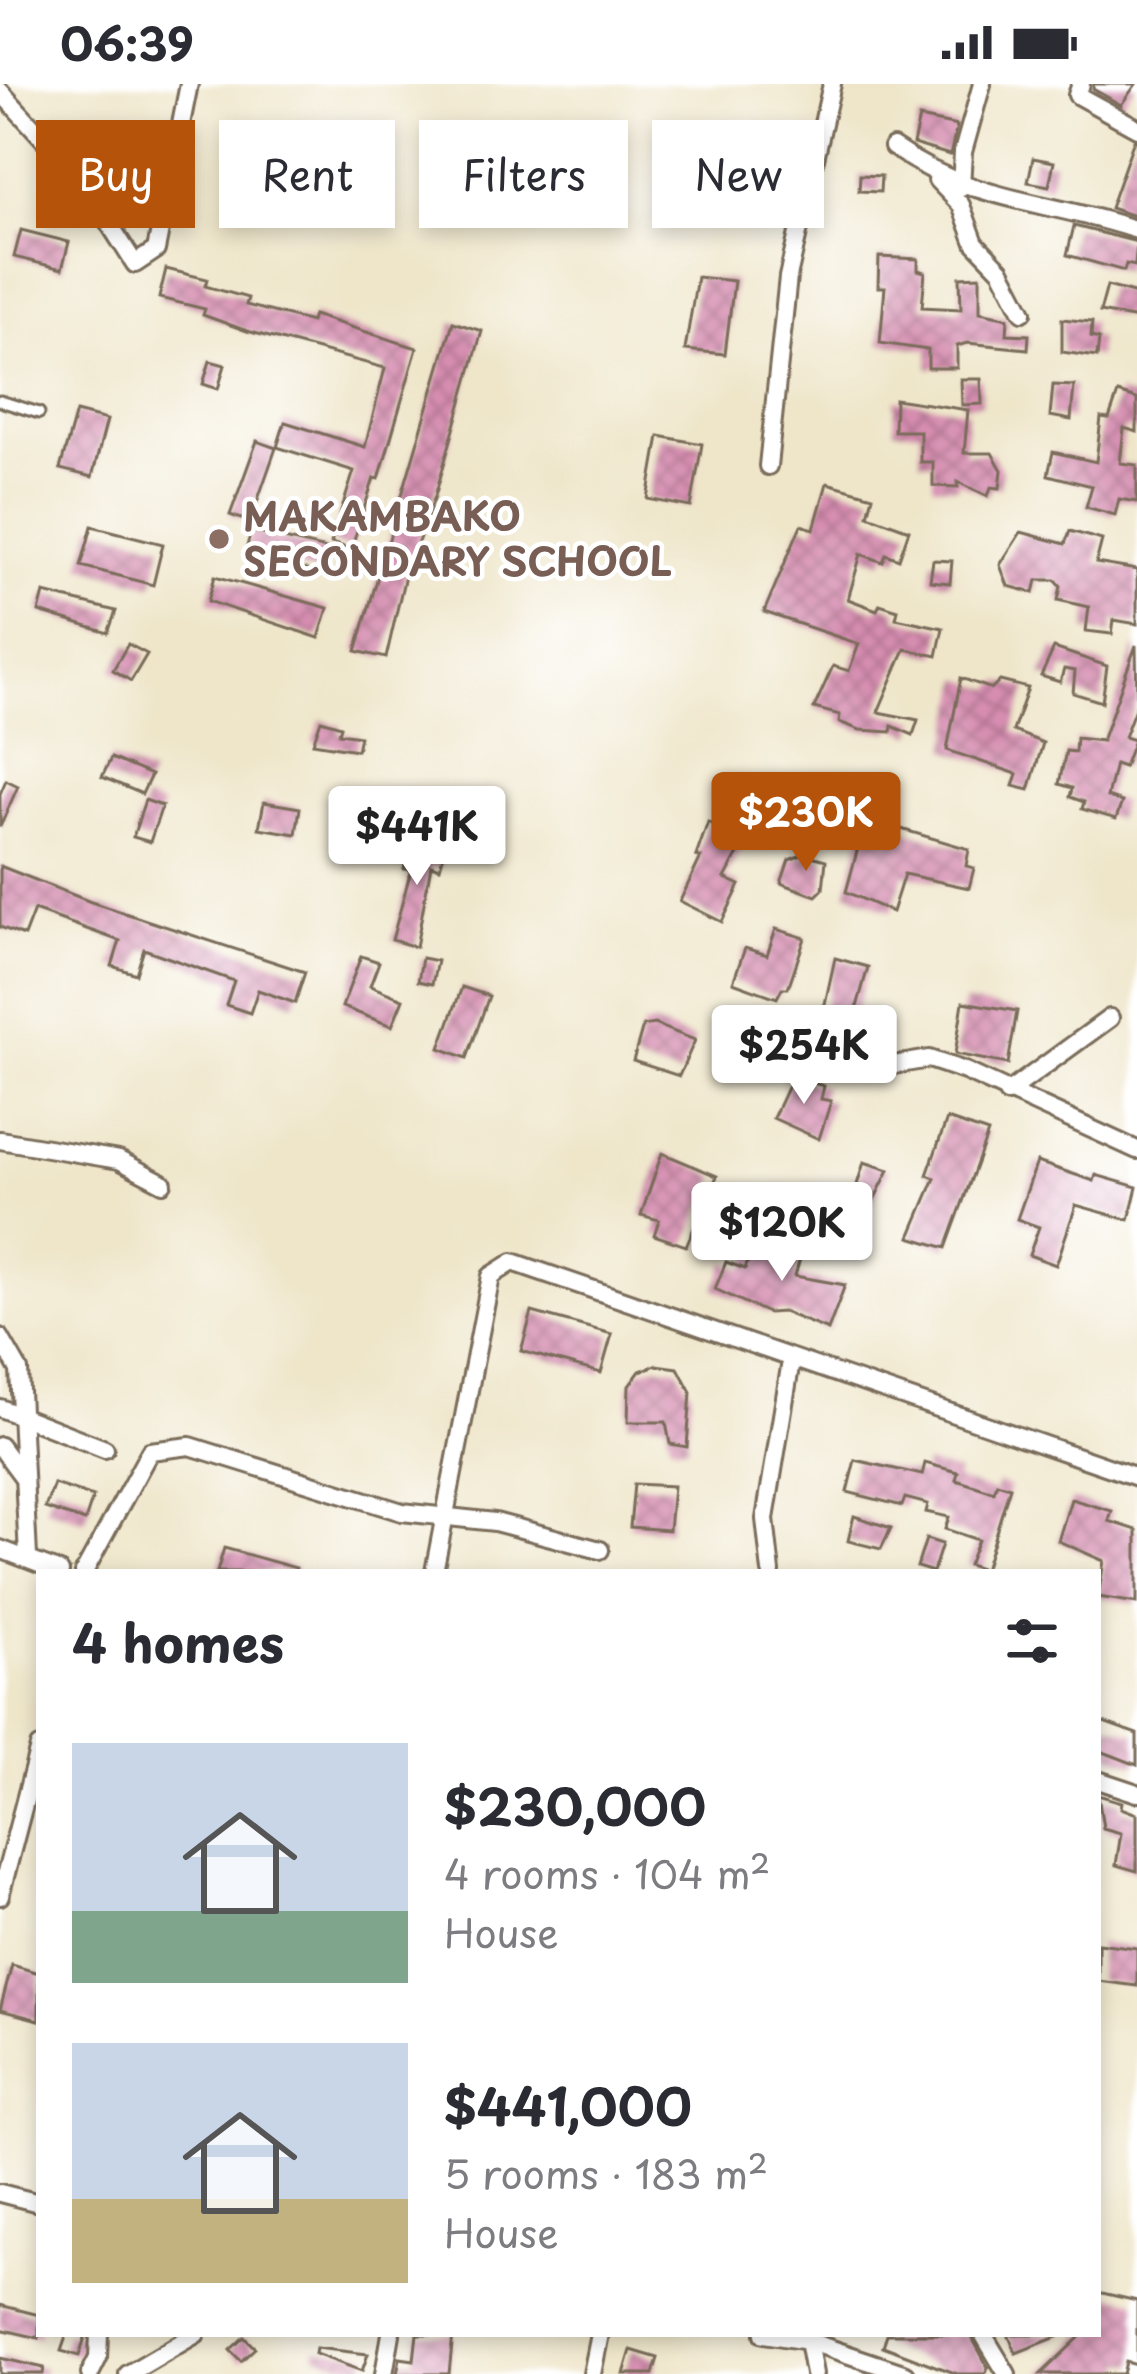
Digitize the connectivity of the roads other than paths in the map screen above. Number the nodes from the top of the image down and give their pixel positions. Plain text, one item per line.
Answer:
1 (189, 84) edge
2 (832, 84) edge
3 (982, 84) edge
4 (1081, 84) edge
5 (0, 92) edge
6 (1137, 128) edge
7 (893, 147) dead end
8 (933, 174) junction
9 (961, 187) junction
10 (1137, 230) edge
11 (1023, 312) dead end
12 (0, 401) edge
13 (38, 413) dead end
14 (768, 466) dead end
15 (1110, 1018) dead end
16 (894, 1065) dead end
17 (1007, 1093) junction
18 (0, 1140) edge
19 (1137, 1150) edge
20 (163, 1183) dead end
21 (0, 1336) edge
22 (791, 1361) junction
23 (9, 1412) edge
24 (0, 1446) edge
25 (104, 1450) dead end
26 (23, 1477) junction
27 (1137, 1477) edge
28 (446, 1514) junction
29 (0, 1550) edge
30 (600, 1550) dead end
31 (28, 1557) junction
32 (54, 1569) edge
33 (86, 1569) edge
34 (435, 1569) edge
35 (771, 1569) edge
36 (36, 1761) edge
37 (1101, 1781) edge
38 (1137, 1793) edge
39 (23, 1821) junction
40 (36, 1832) edge
41 (0, 1896) edge
42 (0, 2193) edge
43 (36, 2202) edge
44 (99, 2337) edge
45 (191, 2337) edge
46 (391, 2337) edge
47 (599, 2337) edge
48 (780, 2337) edge
49 (985, 2337) edge
50 (808, 2342) junction
51 (90, 2374) edge
52 (128, 2374) edge
53 (384, 2374) edge
54 (592, 2374) edge
55 (814, 2374) edge
56 (906, 2374) edge
57 (1006, 2374) edge

1 - 5 street
2 - 14 street
3 - 9 street
4 - 6 street
7 - 8 street
8 - 9 street
8 - 11 street
9 - 10 street
12 - 13 lane
15 - 17 street
16 - 17 street
17 - 19 street
18 - 20 street
21 - 23 street
22 - 27 street
22 - 28 street
22 - 35 street
23 - 25 street
23 - 26 street
24 - 26 street
26 - 31 street
28 - 30 street
28 - 33 street
28 - 34 street
29 - 31 street
31 - 32 street
36 - 39 street
37 - 38 street
39 - 40 street
39 - 41 street
42 - 43 street
44 - 51 street
45 - 52 street
46 - 53 street
47 - 54 street
48 - 50 street
49 - 57 street
50 - 55 street
50 - 56 street

